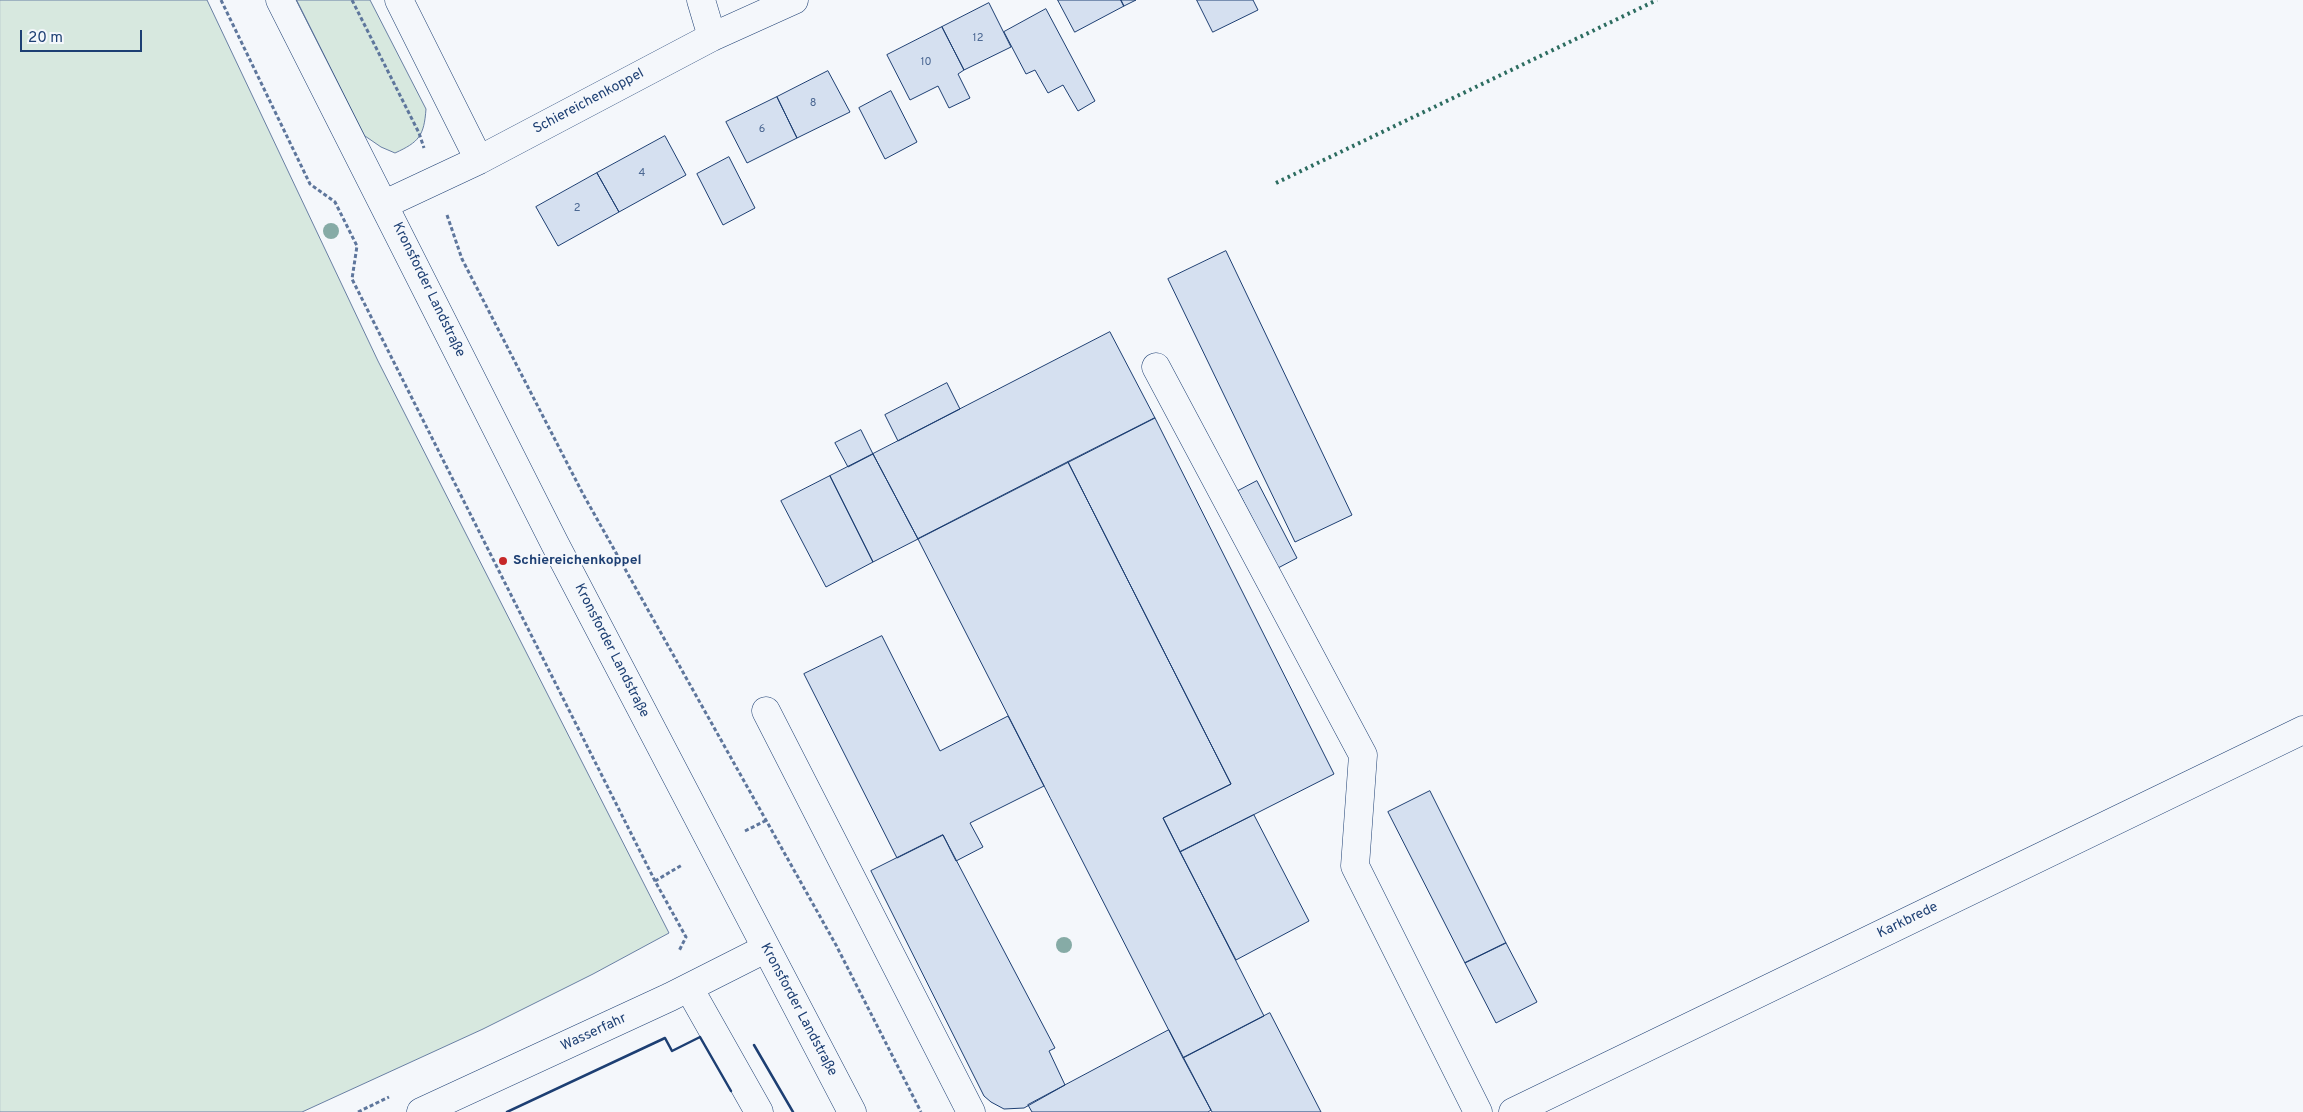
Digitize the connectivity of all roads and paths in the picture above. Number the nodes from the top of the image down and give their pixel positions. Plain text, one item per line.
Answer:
1 (221, 0) edge
2 (280, 0) edge
3 (352, 0) edge
4 (399, 0) edge
5 (701, 0) edge
6 (794, 0) edge
7 (712, 37) junction
8 (480, 160) junction
9 (436, 182) junction
10 (385, 204) junction
11 (1156, 367) dead end
12 (766, 712) dead end
13 (2303, 730) edge
14 (766, 949) junction
15 (677, 958) dead end
16 (688, 988) junction
17 (421, 1112) edge
18 (759, 1112) edge
19 (852, 1112) edge
20 (921, 1112) edge
21 (971, 1112) edge
22 (1478, 1112) edge
23 (1514, 1112) edge

1 - 15 path
2 - 10 street, Kronsforder Landstraße
3 - 9 path
4 - 8 street
5 - 7 street
6 - 7 street, Schiereichenkoppel
7 - 8 street, Schiereichenkoppel
8 - 9 street, Schiereichenkoppel
9 - 10 street, Schiereichenkoppel
9 - 20 path
10 - 14 street, Kronsforder Landstraße
11 - 22 street
12 - 21 street
13 - 23 street, Karkbrede
14 - 16 street, Wasserfahr
14 - 19 street, Kronsforder Landstraße
16 - 17 street, Wasserfahr
16 - 18 street

